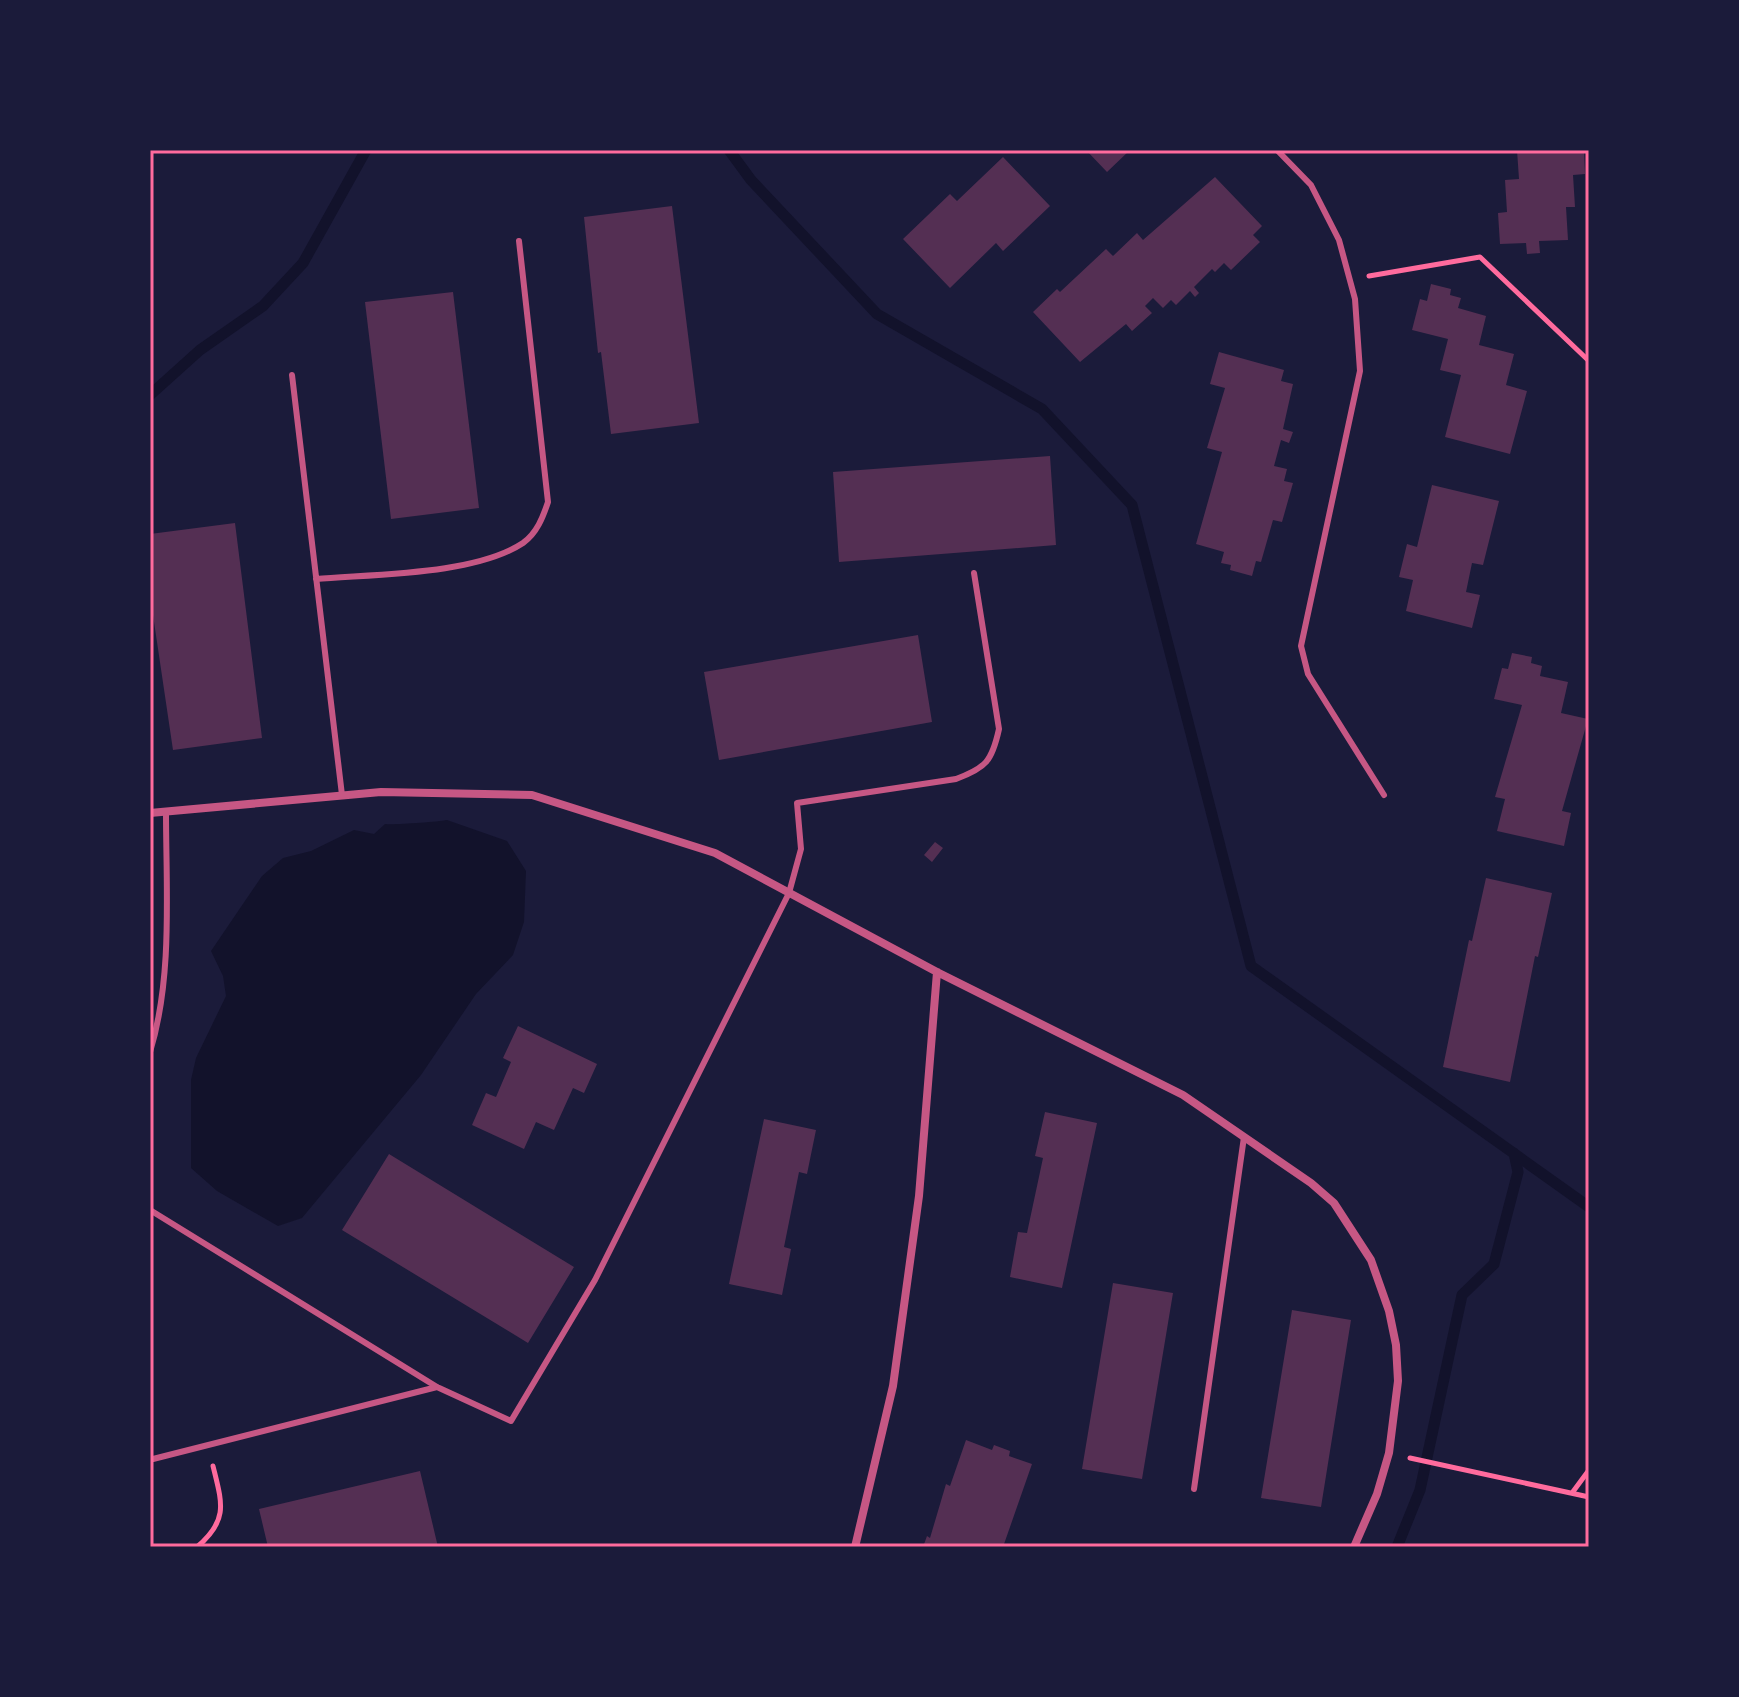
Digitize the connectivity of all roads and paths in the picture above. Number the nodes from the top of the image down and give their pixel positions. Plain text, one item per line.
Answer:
1 (1277, 150) edge
2 (519, 241) dead end
3 (1349, 279) junction
4 (1589, 361) edge
5 (292, 375) dead end
6 (974, 573) dead end
7 (316, 579) junction
8 (342, 795) junction
9 (1384, 795) dead end
10 (166, 812) junction
11 (150, 813) edge
12 (789, 893) junction
13 (937, 972) junction
14 (150, 1052) edge
15 (1244, 1137) junction
16 (150, 1210) edge
17 (437, 1387) junction
18 (208, 1445) junction
19 (1412, 1458) dead end
20 (153, 1459) dead end
21 (1589, 1470) edge
22 (1194, 1489) dead end
23 (1572, 1493) junction
24 (1589, 1497) edge
25 (197, 1547) edge
26 (855, 1547) edge
27 (1354, 1547) edge

1 - 3 lane
2 - 7 lane
3 - 4 path
3 - 9 lane
5 - 7 lane
6 - 12 lane
7 - 8 lane
8 - 10 street
8 - 12 street
10 - 11 street
10 - 14 lane
12 - 13 street
12 - 17 lane
13 - 15 street
13 - 26 street
15 - 22 lane
15 - 27 street
16 - 17 lane
17 - 18 lane
18 - 20 lane
18 - 25 path
19 - 23 path
21 - 23 path
23 - 24 path

